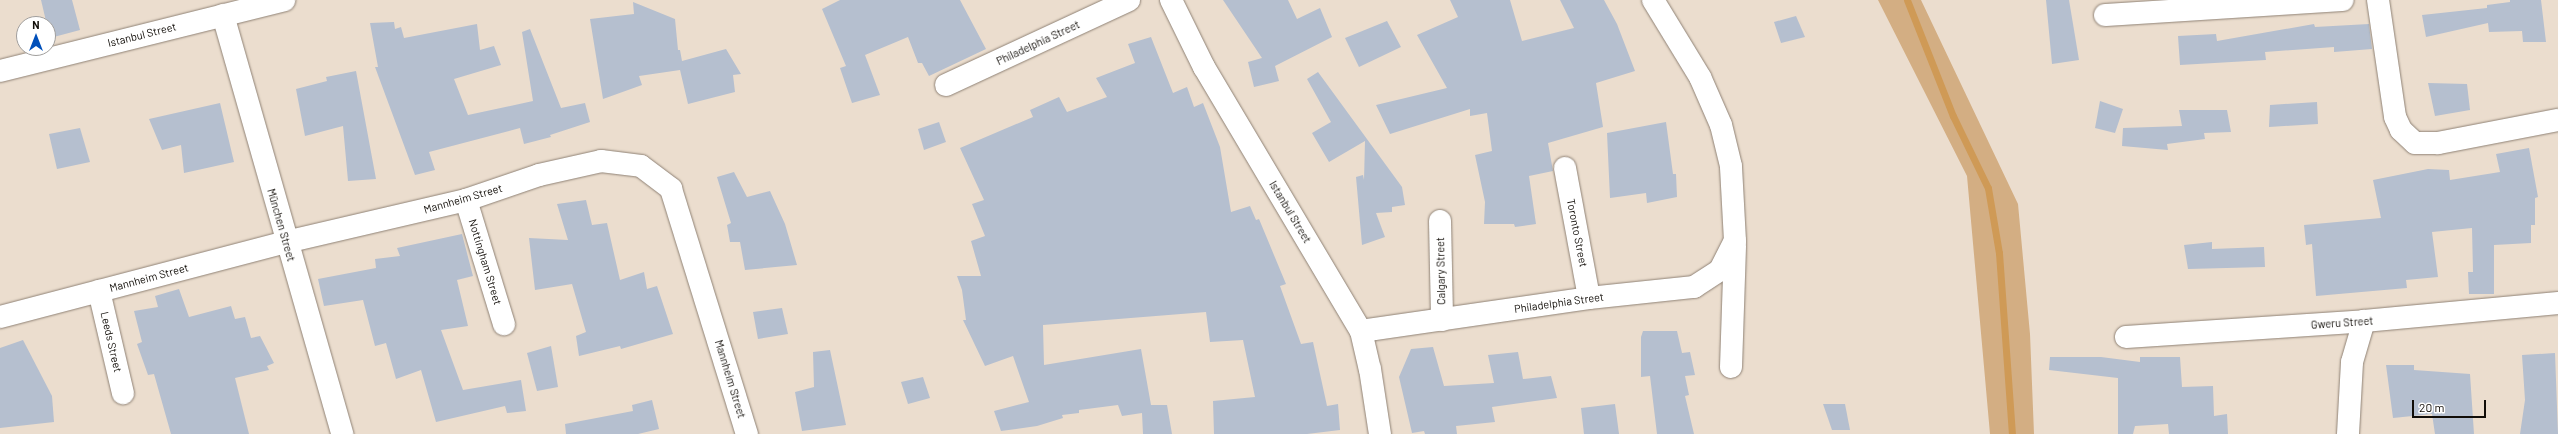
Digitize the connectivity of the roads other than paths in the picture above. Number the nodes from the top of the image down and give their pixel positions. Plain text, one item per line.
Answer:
1 (284, 0) edge
2 (1129, 0) edge
3 (1171, 0) edge
4 (1653, 0) edge
5 (2343, 0) edge
6 (2378, 0) edge
7 (223, 15) junction
8 (2105, 15) dead end
9 (0, 71) edge
10 (946, 85) dead end
11 (2558, 120) edge
12 (1565, 168) dead end
13 (466, 200) junction
14 (1440, 221) dead end
15 (1735, 241) junction
16 (286, 242) junction
17 (99, 291) junction
18 (1589, 298) junction
19 (2558, 302) edge
20 (0, 317) edge
21 (1442, 320) junction
22 (2364, 321) junction
23 (504, 324) dead end
24 (1361, 331) junction
25 (2126, 337) dead end
26 (1731, 367) dead end
27 (123, 393) dead end
28 (342, 434) edge
29 (746, 434) edge
30 (1380, 434) edge
31 (2348, 434) edge

1 - 7 street, Istanbul Street
2 - 10 street, Philadelphia Street
3 - 24 street, Istanbul Street
4 - 15 street
5 - 8 street
6 - 11 street
7 - 9 street, Istanbul Street
7 - 16 street, München Street
12 - 18 street, Toronto Street
13 - 16 street, Mannheim Street
13 - 23 street, Nottingham Street
13 - 29 street, Mannheim Street
14 - 21 street, Calgary Street
15 - 18 street, Philadelphia Street
15 - 26 street
16 - 17 street, Mannheim Street
16 - 28 street, München Street
17 - 20 street, Mannheim Street
17 - 27 street, Leeds Street
18 - 21 street, Philadelphia Street
19 - 22 street, Gweru Street
21 - 24 street, Philadelphia Street
22 - 25 street, Gweru Street
22 - 31 street
24 - 30 street, Istanbul Street

